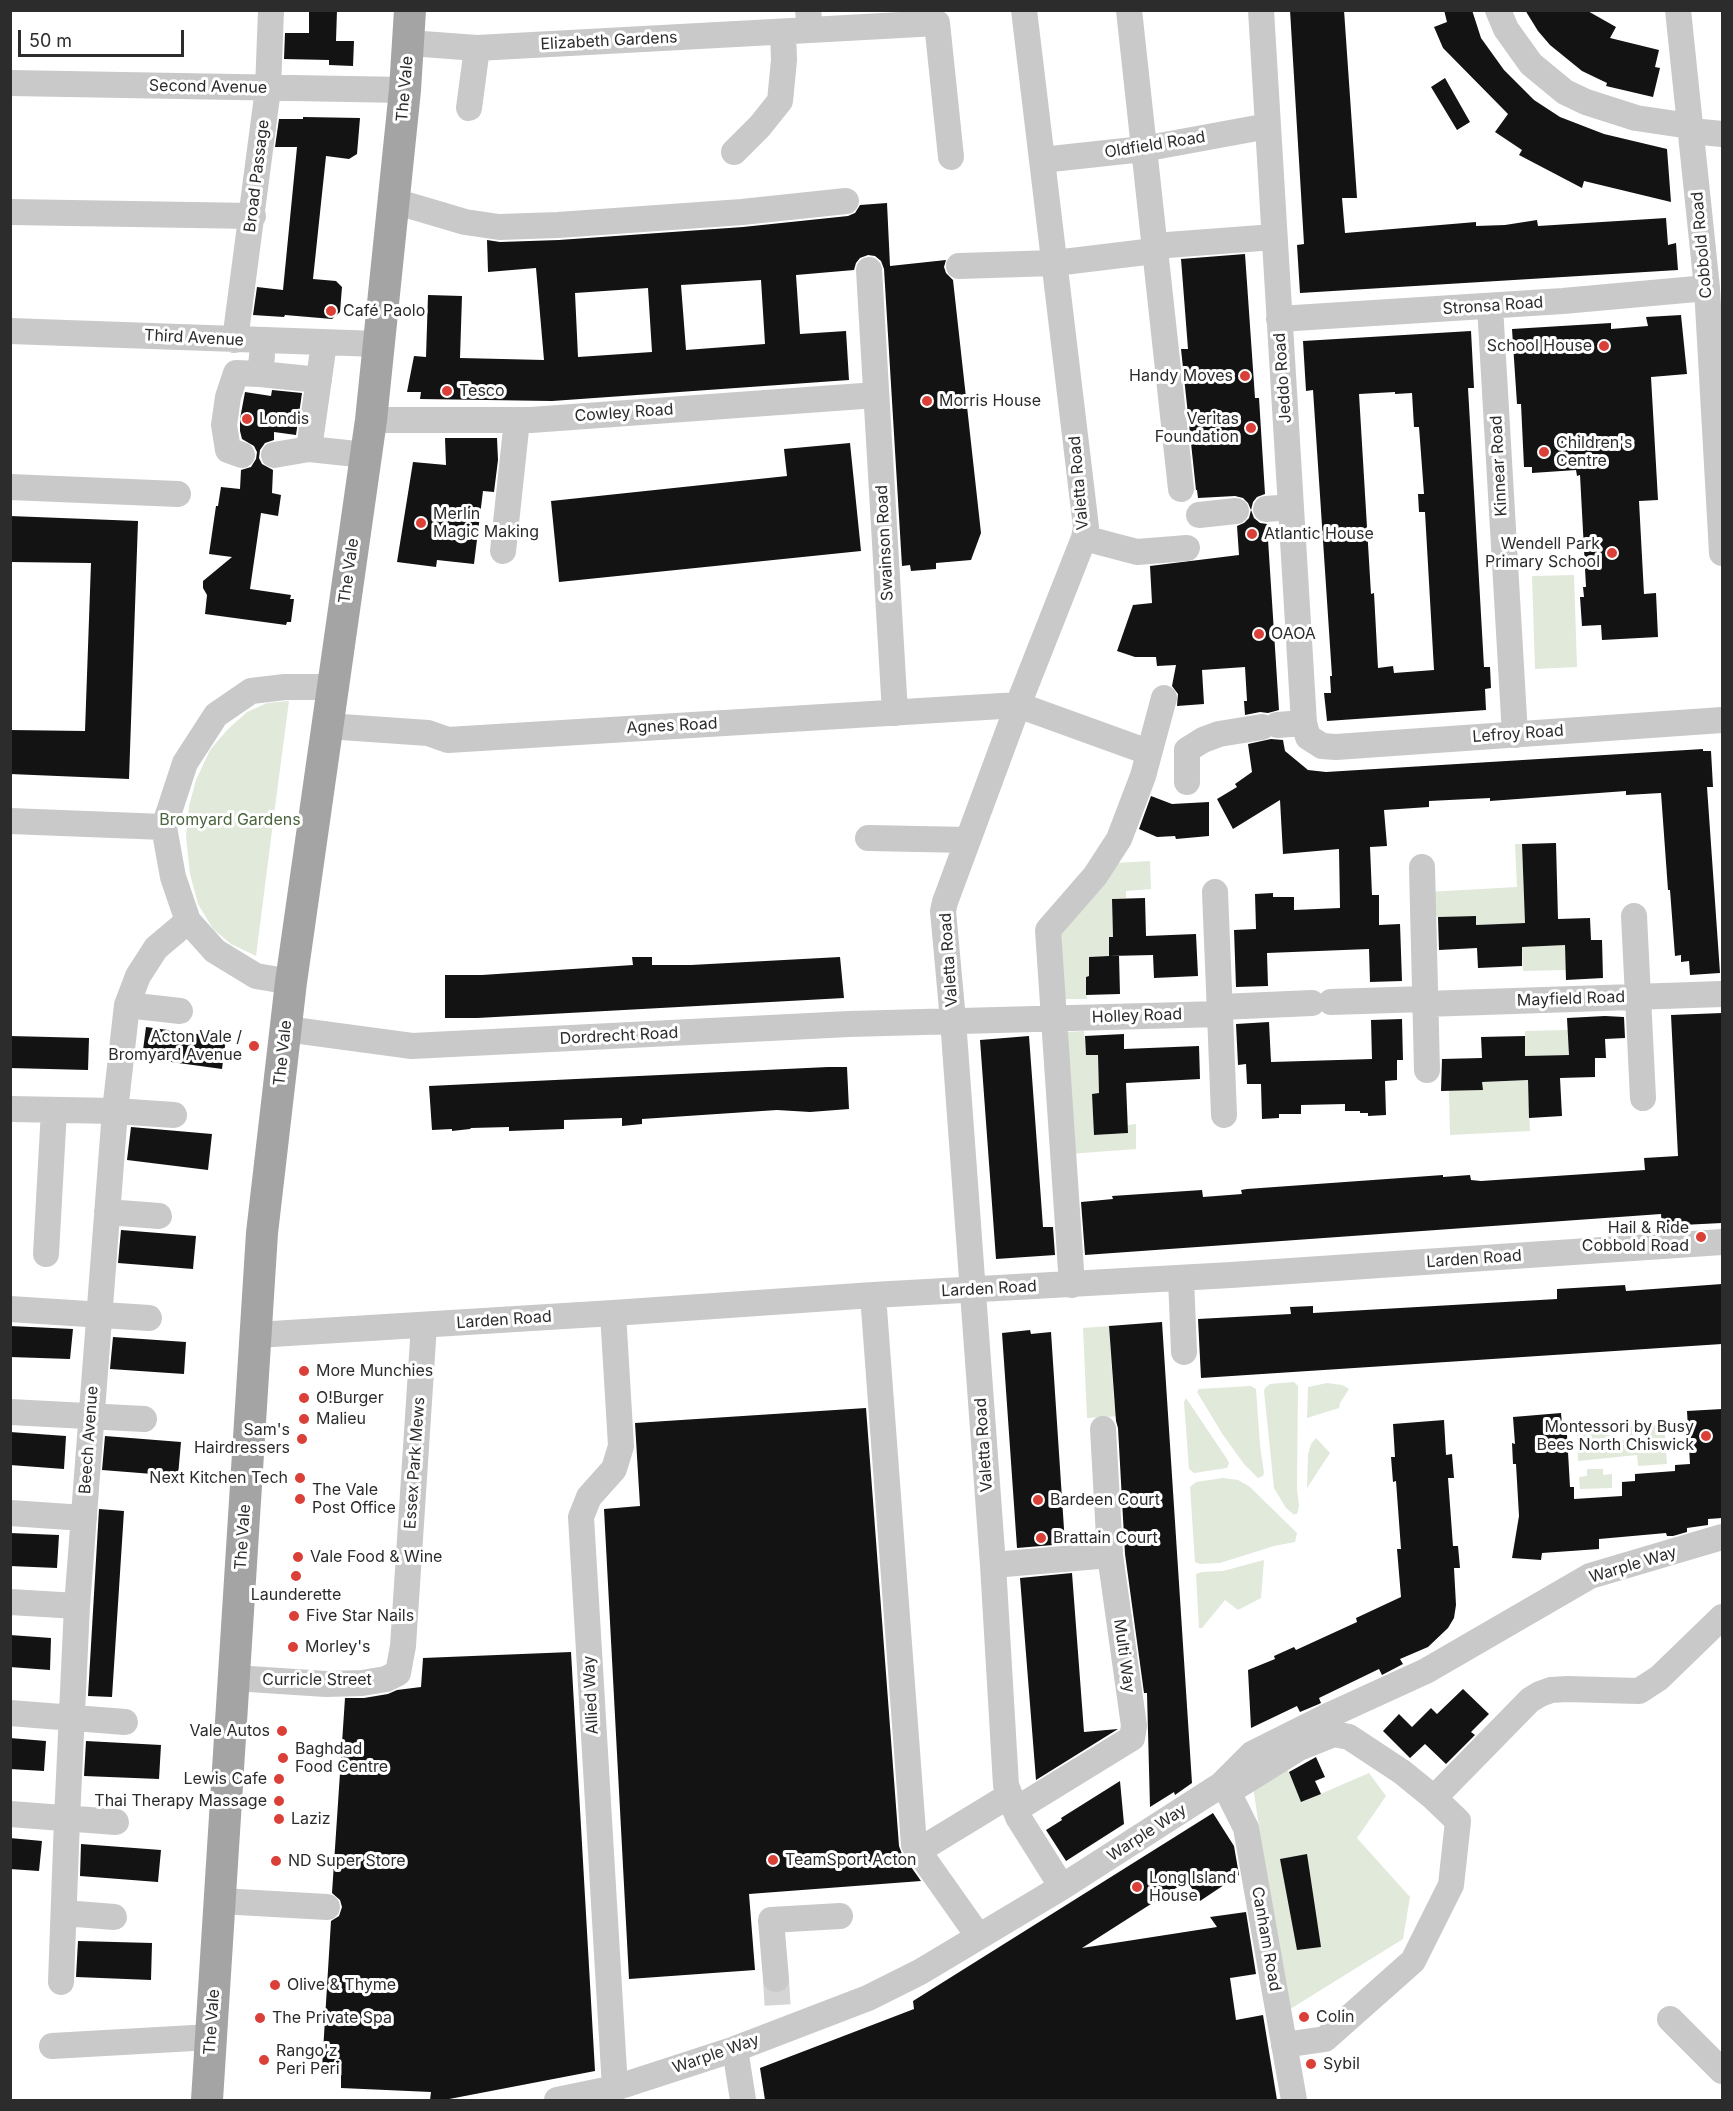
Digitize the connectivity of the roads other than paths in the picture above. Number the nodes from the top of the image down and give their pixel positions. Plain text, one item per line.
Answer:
1 (271, 10) edge
2 (410, 10) edge
3 (1024, 10) edge
4 (1129, 10) edge
5 (1261, 10) edge
6 (1498, 10) edge
7 (1678, 10) edge
8 (809, 20) edge
9 (783, 32) junction
10 (409, 43) junction
11 (477, 48) junction
12 (10, 83) edge
13 (268, 88) junction
14 (405, 90) junction
15 (469, 108) dead end
16 (1268, 126) junction
17 (1691, 129) junction
18 (1722, 134) edge
19 (1143, 149) junction
20 (734, 152) dead end
21 (951, 157) dead end
22 (1042, 160) junction
23 (394, 201) junction
24 (846, 201) dead end
25 (10, 212) edge
26 (253, 216) junction
27 (1274, 237) junction
28 (1154, 249) junction
29 (1055, 263) junction
30 (959, 266) dead end
31 (868, 270) dead end
32 (1707, 288) junction
33 (1490, 306) junction
34 (1279, 319) junction
35 (10, 332) edge
36 (235, 340) junction
37 (263, 341) junction
38 (324, 343) junction
39 (378, 344) junction
40 (261, 374) junction
41 (319, 380) junction
42 (876, 384) junction
43 (371, 420) junction
44 (517, 420) junction
45 (309, 449) junction
46 (242, 455) dead end
47 (274, 455) dead end
48 (366, 455) junction
49 (10, 487) edge
50 (1181, 489) dead end
51 (178, 494) dead end
52 (1291, 507) junction
53 (1266, 509) dead end
54 (1236, 511) dead end
55 (1199, 515) dead end
56 (1084, 538) junction
57 (1187, 548) dead end
58 (503, 551) dead end
59 (1722, 553) edge
60 (332, 687) junction
61 (1164, 698) dead end
62 (1018, 705) junction
63 (896, 713) junction
64 (1722, 720) edge
65 (327, 726) junction
66 (1309, 732) junction
67 (1515, 735) junction
68 (1167, 748) junction
69 (1187, 782) dead end
70 (10, 821) edge
71 (164, 827) junction
72 (868, 838) dead end
73 (968, 840) junction
74 (1422, 867) dead end
75 (1215, 892) dead end
76 (1634, 916) dead end
77 (188, 921) junction
78 (291, 982) junction
79 (1722, 994) edge
80 (1638, 997) junction
81 (1425, 1001) junction
82 (1322, 1003) joint
83 (127, 1005) junction
84 (1220, 1010) junction
85 (180, 1011) dead end
86 (1053, 1019) junction
87 (953, 1020) junction
88 (286, 1029) junction
89 (1427, 1070) dead end
90 (1643, 1098) dead end
91 (10, 1109) edge
92 (54, 1110) junction
93 (115, 1110) junction
94 (174, 1115) dead end
95 (1224, 1115) dead end
96 (107, 1212) junction
97 (159, 1216) dead end
98 (1722, 1242) edge
99 (46, 1254) dead end
100 (1181, 1278) junction
101 (1072, 1285) junction
102 (972, 1290) junction
103 (873, 1295) junction
104 (10, 1309) edge
105 (614, 1313) junction
106 (99, 1314) junction
107 (149, 1318) dead end
108 (424, 1325) junction
109 (256, 1335) junction
110 (1184, 1352) dead end
111 (10, 1412) edge
112 (91, 1416) junction
113 (144, 1419) dead end
114 (1104, 1429) dead end
115 (10, 1513) edge
116 (84, 1518) junction
117 (1722, 1537) edge
118 (1110, 1555) junction
119 (993, 1566) junction
120 (10, 1602) edge
121 (78, 1606) junction
122 (1722, 1617) edge
123 (407, 1658) joint
124 (234, 1678) junction
125 (10, 1713) edge
126 (72, 1718) junction
127 (125, 1722) dead end
128 (1224, 1789) junction
129 (1434, 1798) junction
130 (1012, 1803) junction
131 (10, 1814) edge
132 (67, 1819) junction
133 (116, 1822) dead end
134 (918, 1851) junction
135 (1062, 1887) junction
136 (220, 1901) junction
137 (327, 1907) dead end
138 (64, 1913) junction
139 (840, 1916) dead end
140 (114, 1917) dead end
141 (979, 1937) junction
142 (776, 1980) tunnel mouth
143 (61, 1982) dead end
144 (1670, 2019) dead end
145 (211, 2037) junction
146 (1284, 2045) junction
147 (52, 2046) dead end
148 (735, 2049) junction
149 (1722, 2071) edge
150 (615, 2088) junction
151 (207, 2100) edge
152 (557, 2100) edge
153 (743, 2100) edge
154 (1294, 2100) edge

1 - 13 street, Broad Passage
2 - 10 main road, The Vale
3 - 22 street, Valetta Road
4 - 19 street
5 - 16 street, Jeddo Road
6 - 17 street
7 - 17 street, Cobbold Road
8 - 9 street, Elizabeth Gardens
8 - 21 street, Elizabeth Gardens
9 - 11 street, Elizabeth Gardens
9 - 20 street
10 - 11 street, Elizabeth Gardens
10 - 14 main road, The Vale
11 - 15 street
12 - 13 street, Second Avenue
13 - 14 street, Second Avenue
13 - 26 street, Broad Passage
14 - 23 main road, The Vale
16 - 19 street, Oldfield Road
16 - 27 street, Jeddo Road
17 - 18 street
17 - 32 street, Cobbold Road
19 - 22 street, Oldfield Road
19 - 28 street
22 - 29 street, Valetta Road
23 - 24 street
23 - 39 main road, The Vale
25 - 26 street
26 - 36 street, Broad Passage
27 - 28 street
27 - 34 street, Jeddo Road
28 - 29 street
28 - 50 street
29 - 30 street
29 - 56 street, Valetta Road
31 - 42 street, Swainson Road
32 - 33 street, Stronsa Road
32 - 59 street, Cobbold Road
33 - 34 street, Stronsa Road
33 - 67 street, Kinnear Road
34 - 52 street, Jeddo Road
35 - 36 street, Third Avenue
36 - 37 street, Third Avenue
37 - 38 street, Third Avenue
37 - 40 street
38 - 39 street, Third Avenue
38 - 41 street
39 - 43 main road, The Vale
40 - 41 street
40 - 46 street
41 - 45 street
42 - 44 street, Cowley Road
42 - 63 street, Swainson Road
43 - 44 street, Cowley Road
43 - 48 main road, The Vale
44 - 58 street
45 - 47 street
45 - 48 street
48 - 60 main road, The Vale
49 - 51 street
52 - 53 street
52 - 66 street, Jeddo Road
54 - 55 street
56 - 57 street
56 - 62 street, Valetta Road
60 - 65 main road, The Vale
60 - 71 street
61 - 68 street
62 - 63 street, Agnes Road
62 - 68 street
62 - 73 street, Valetta Road
63 - 65 street, Agnes Road
64 - 67 street, Lefroy Road
65 - 78 main road, The Vale
66 - 67 street, Lefroy Road
66 - 68 street, Lefroy Road
68 - 69 street
68 - 86 street
70 - 71 street
71 - 77 street
72 - 73 street
73 - 87 street, Valetta Road
74 - 81 street
75 - 84 street
76 - 80 street
77 - 78 street
77 - 83 street, Beech Avenue
78 - 88 main road, The Vale
79 - 80 street, Mayfield Road
80 - 81 street, Mayfield Road
80 - 90 street
81 - 82 street, Mayfield Road
81 - 89 street
82 - 84 street, Holley Road
83 - 85 street
83 - 93 street, Beech Avenue
84 - 86 street, Holley Road
84 - 95 street
86 - 87 street, Holley Road
86 - 101 street
87 - 88 street, Dordrecht Road
87 - 102 street, Valetta Road
88 - 109 main road, The Vale
91 - 92 street
92 - 93 street
92 - 99 street
93 - 94 street
93 - 96 street, Beech Avenue
96 - 97 street
96 - 106 street, Beech Avenue
98 - 100 street, Larden Road
100 - 101 street, Larden Road
100 - 110 street
101 - 102 street, Larden Road
102 - 103 street, Larden Road
102 - 119 street, Valetta Road
103 - 105 street, Larden Road
103 - 134 street
104 - 106 street
105 - 108 street, Larden Road
105 - 150 street, Allied Way
106 - 107 street
106 - 112 street, Beech Avenue
108 - 109 street, Larden Road
108 - 123 street, Essex Park Mews
109 - 124 main road, The Vale
111 - 112 street
112 - 113 street
112 - 116 street, Beech Avenue
114 - 118 street
115 - 116 street
116 - 121 street, Beech Avenue
117 - 128 street, Warple Way
118 - 119 street
118 - 130 street, Multi Way
119 - 130 street, Valetta Road
120 - 121 street
121 - 126 street, Beech Avenue
122 - 129 street
123 - 124 street, Curricle Street
124 - 136 main road, The Vale
125 - 126 street
126 - 127 street
126 - 132 street, Beech Avenue
128 - 129 street
128 - 135 street, Warple Way
128 - 146 street, Canham Road
129 - 146 street
130 - 134 street
130 - 135 street, Valetta Road
131 - 132 street
132 - 133 street
132 - 138 street, Beech Avenue
134 - 141 street
135 - 141 street, Warple Way
136 - 137 street
136 - 145 main road, The Vale
138 - 140 street
138 - 143 street, Beech Avenue
139 - 142 street
141 - 148 street, Warple Way
144 - 149 street
145 - 147 street
145 - 151 main road, The Vale
146 - 154 street, Canham Road
148 - 150 street, Warple Way
148 - 153 street
150 - 152 street, Warple Way

